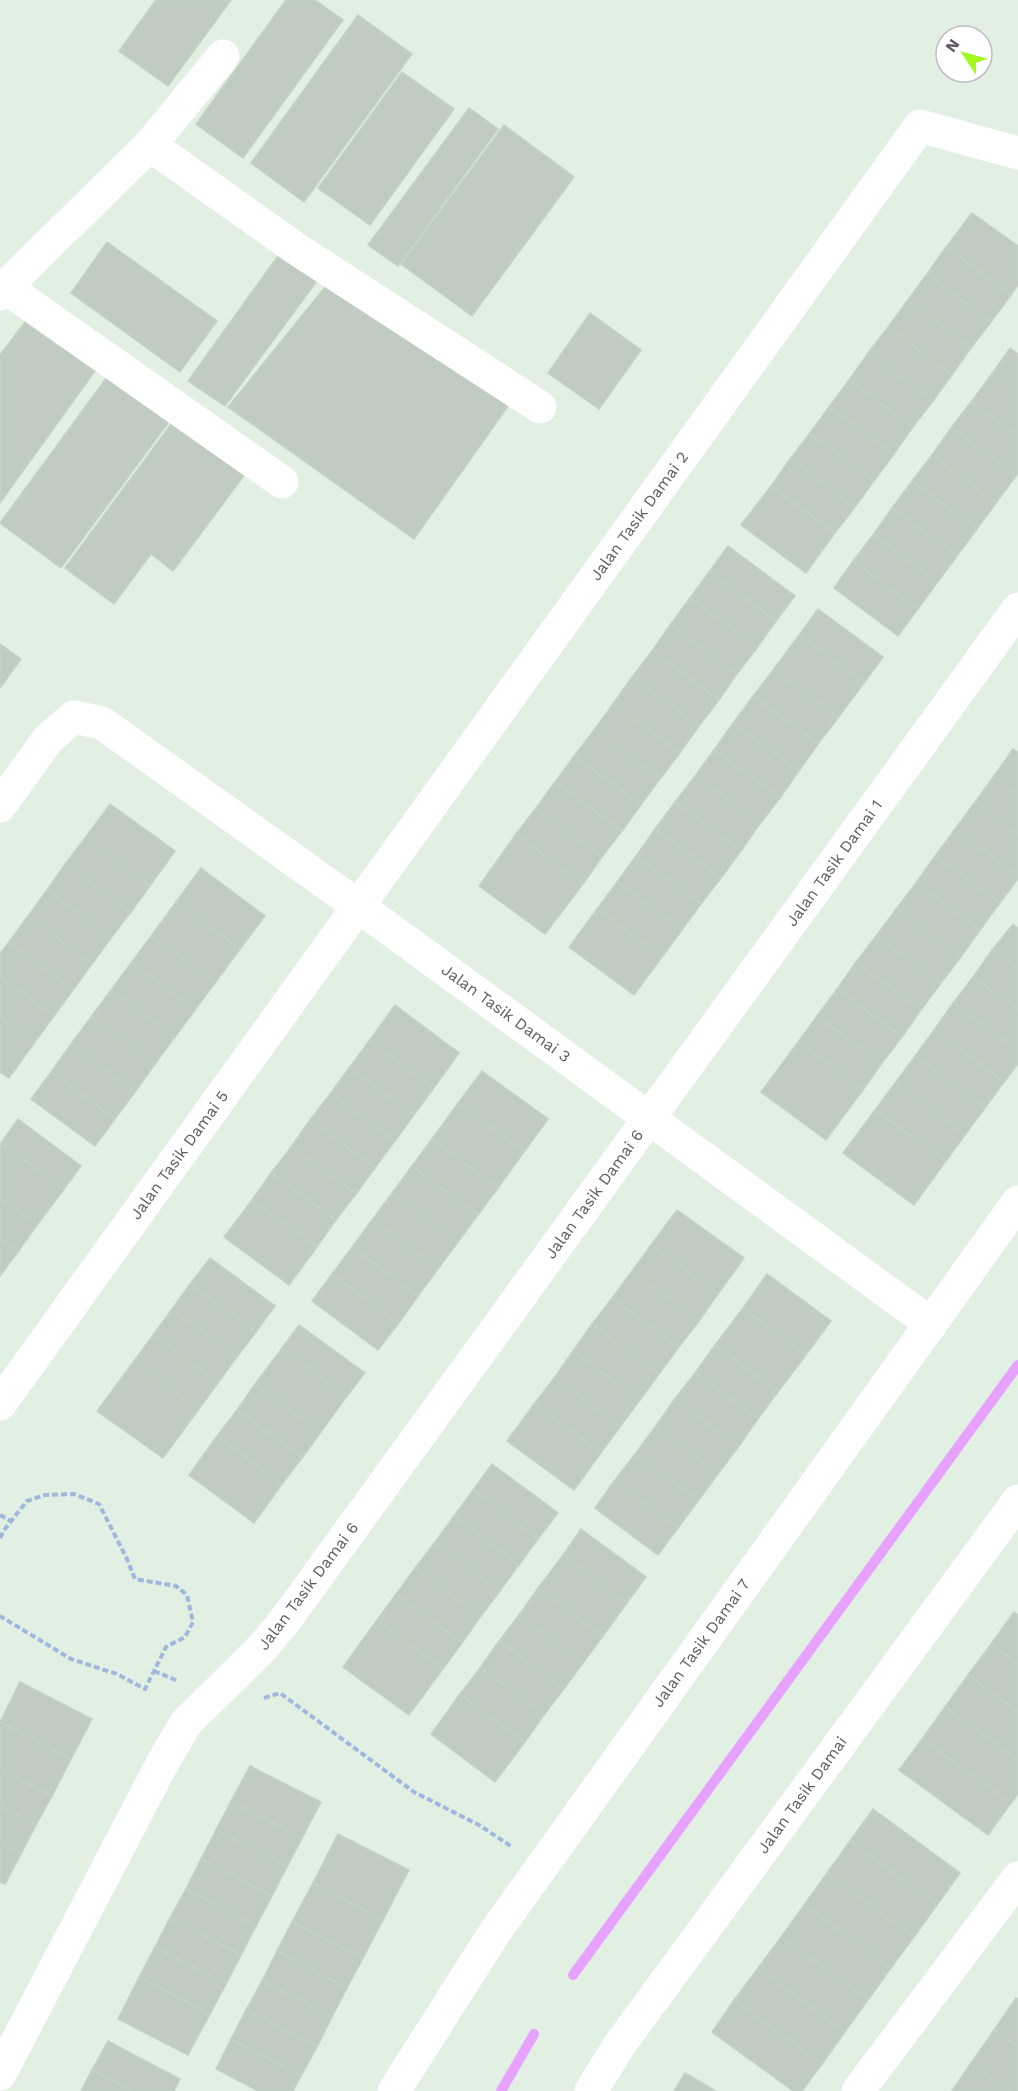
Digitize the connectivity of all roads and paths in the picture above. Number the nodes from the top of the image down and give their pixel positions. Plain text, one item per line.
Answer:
1 (223, 56) dead end
2 (150, 145) junction
3 (1018, 153) edge
4 (2, 291) edge
5 (540, 407) dead end
6 (282, 482) dead end
7 (1018, 609) edge
8 (0, 806) edge
9 (358, 906) junction
10 (650, 1117) junction
11 (1018, 1202) edge
12 (931, 1324) junction
13 (0, 1404) edge
14 (1018, 1501) edge
15 (0, 1515) edge
16 (11, 1521) junction
17 (0, 1538) edge
18 (0, 1616) edge
19 (154, 1671) junction
20 (230, 1679) junction
21 (184, 1684) dead end
22 (541, 1867) junction
23 (1018, 1878) edge
24 (0, 2074) edge
25 (394, 2091) edge
26 (591, 2091) edge
27 (858, 2091) edge

1 - 2 street
2 - 4 street
2 - 5 street
3 - 9 street, Jalan Tasik Damai 2
4 - 6 street
7 - 10 street, Jalan Tasik Damai 1
8 - 9 street, Jalan Tasik Damai 3
9 - 10 street, Jalan Tasik Damai 3
9 - 13 street, Jalan Tasik Damai 5
10 - 12 street, Jalan Tasik Damai 3
10 - 20 street, Jalan Tasik Damai 6
11 - 12 street, Jalan Tasik Damai 7
12 - 22 street, Jalan Tasik Damai 7
14 - 26 street, Jalan Tasik Damai
15 - 16 path
16 - 17 path
16 - 19 path
18 - 19 path
19 - 21 path
20 - 22 path
20 - 24 street, Jalan Tasik Damai 6
22 - 25 street, Jalan Tasik Damai 7
23 - 27 street

